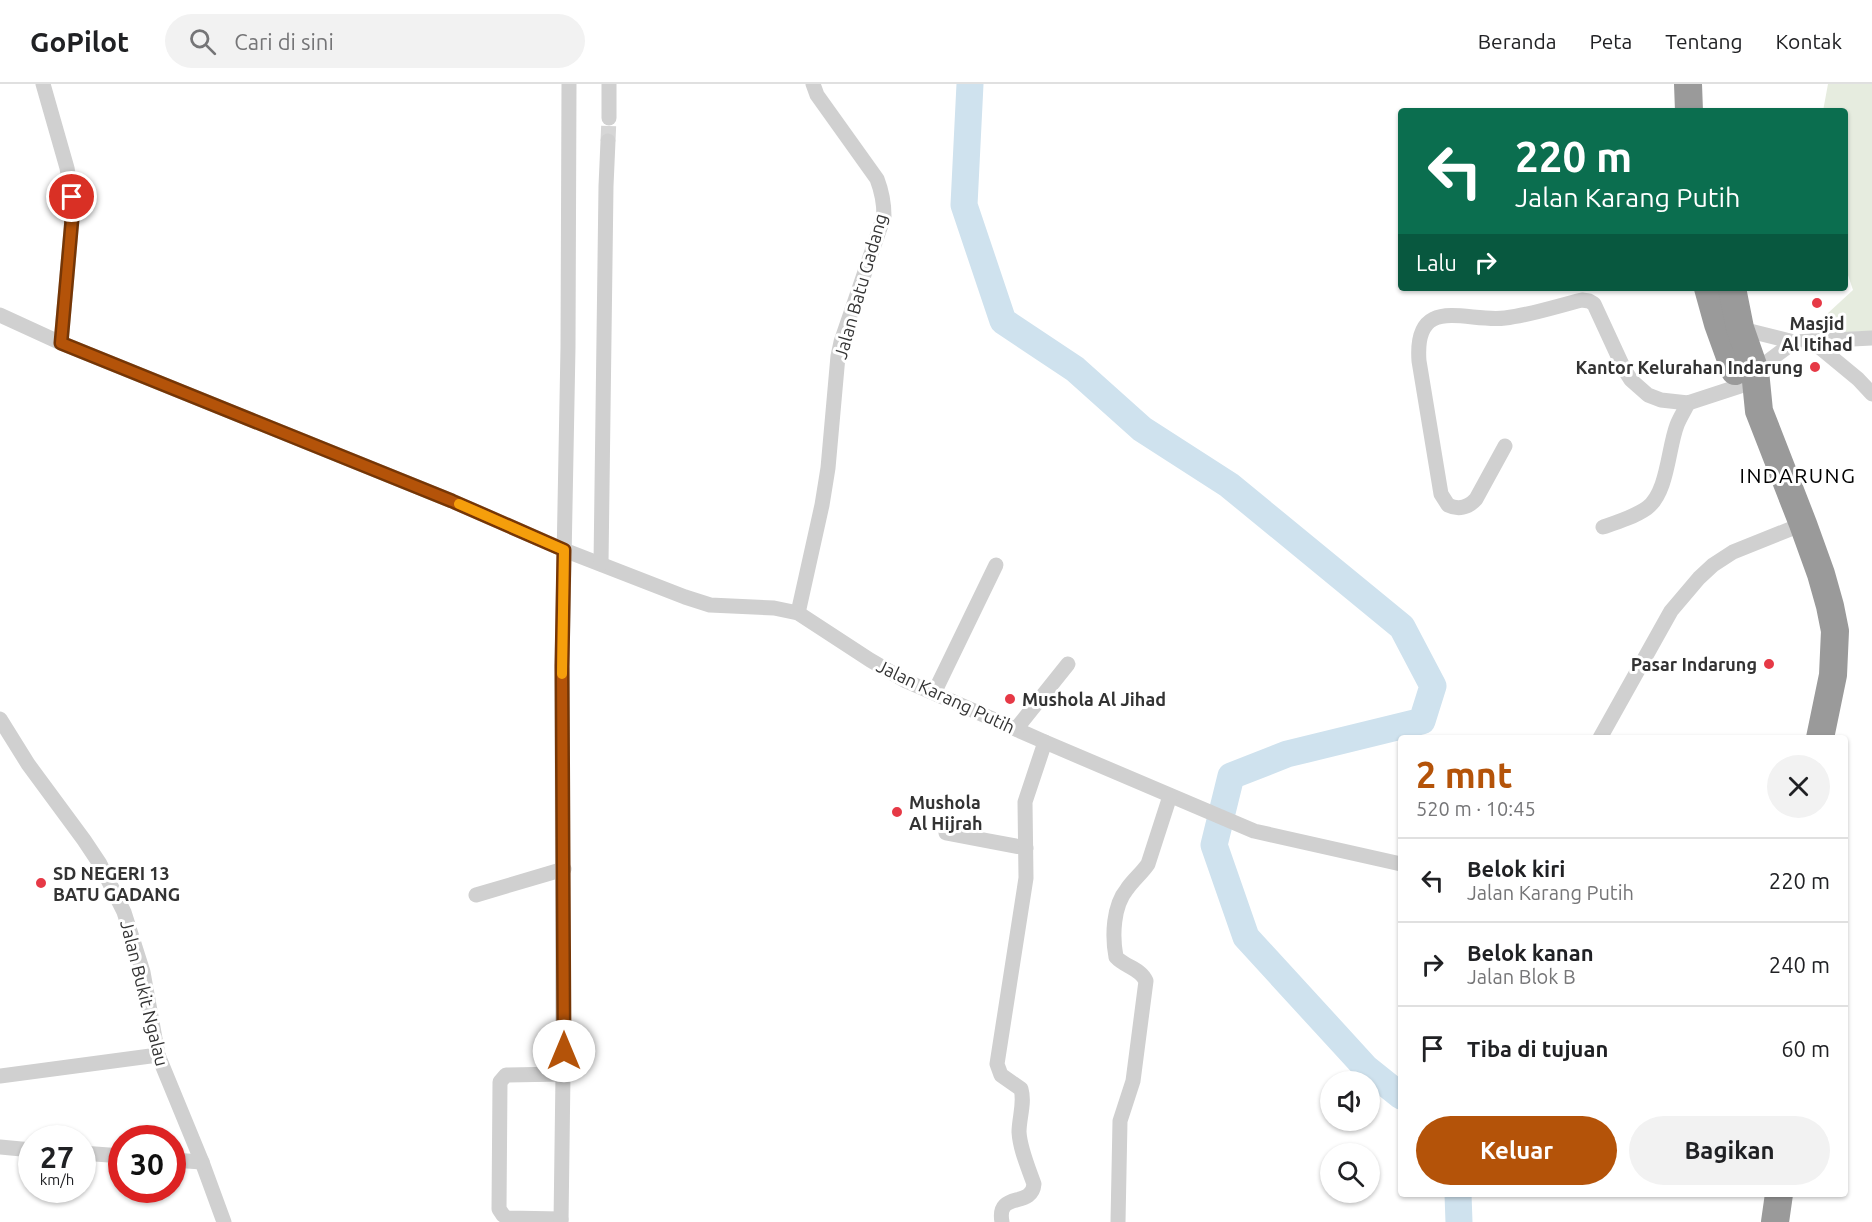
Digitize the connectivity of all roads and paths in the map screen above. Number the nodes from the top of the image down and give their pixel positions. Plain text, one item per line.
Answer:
1 (43, 84) edge
2 (569, 84) edge
3 (609, 84) edge
4 (813, 84) edge
5 (1688, 84) edge
6 (1706, 84) edge
7 (1689, 108) edge
8 (1707, 108) edge
9 (609, 118) tunnel mouth
10 (608, 141) tunnel mouth
11 (1710, 291) edge
12 (1732, 291) edge
13 (0, 315) edge
14 (1729, 326) junction
15 (1872, 338) edge
16 (1812, 341) junction
17 (1794, 342) junction
18 (61, 343) junction
19 (1747, 378) junction
20 (1872, 394) edge
21 (1688, 404) junction
22 (1505, 446) dead end
23 (1803, 524) junction
24 (1604, 527) dead end
25 (564, 550) junction
26 (601, 564) junction
27 (996, 565) dead end
28 (798, 613) junction
29 (1068, 664) dead end
30 (934, 693) junction
31 (0, 719) edge
32 (1016, 729) junction
33 (1602, 735) edge
34 (1821, 735) edge
35 (1045, 742) junction
36 (1174, 797) junction
37 (946, 833) dead end
38 (1026, 848) junction
39 (1398, 863) edge
40 (564, 869) junction
41 (476, 895) dead end
42 (158, 1055) junction
43 (564, 1074) junction
44 (0, 1076) edge
45 (0, 1147) edge
46 (18, 1148) edge
47 (186, 1161) edge
48 (202, 1162) junction
49 (1779, 1197) edge
50 (561, 1220) edge
51 (224, 1222) edge
52 (1002, 1222) edge
53 (1118, 1222) edge
54 (1775, 1222) edge

1 - 18 street
2 - 25 street
3 - 9 street
4 - 28 street, Jalan Batu Gadang
5 - 7 highway
6 - 8 highway
10 - 26 street
11 - 14 highway
12 - 14 highway
13 - 18 street, Jalan Karang Putih
14 - 17 street
14 - 19 highway
15 - 16 street
16 - 17 street
16 - 20 street
17 - 19 street
18 - 25 street, Jalan Karang Putih
19 - 21 street
19 - 23 highway
21 - 22 street
21 - 24 street
23 - 33 street
23 - 34 highway
25 - 26 street, Jalan Karang Putih
25 - 40 street
26 - 28 street, Jalan Karang Putih
27 - 30 street
28 - 30 street, Jalan Karang Putih
29 - 32 street
30 - 32 street, Jalan Karang Putih
31 - 42 street, Jalan Bukit Ngalau
32 - 35 street, Jalan Karang Putih
35 - 36 street, Jalan Karang Putih
35 - 38 street
36 - 39 street, Jalan Karang Putih
36 - 53 street
37 - 38 street
38 - 52 street
40 - 41 street
40 - 43 street
42 - 44 street
42 - 48 street, Jalan Bukit Ngalau
43 - 50 street
43 - 50 street
45 - 46 street
47 - 48 street
48 - 51 street, Jalan Bukit Ngalau
49 - 54 highway

